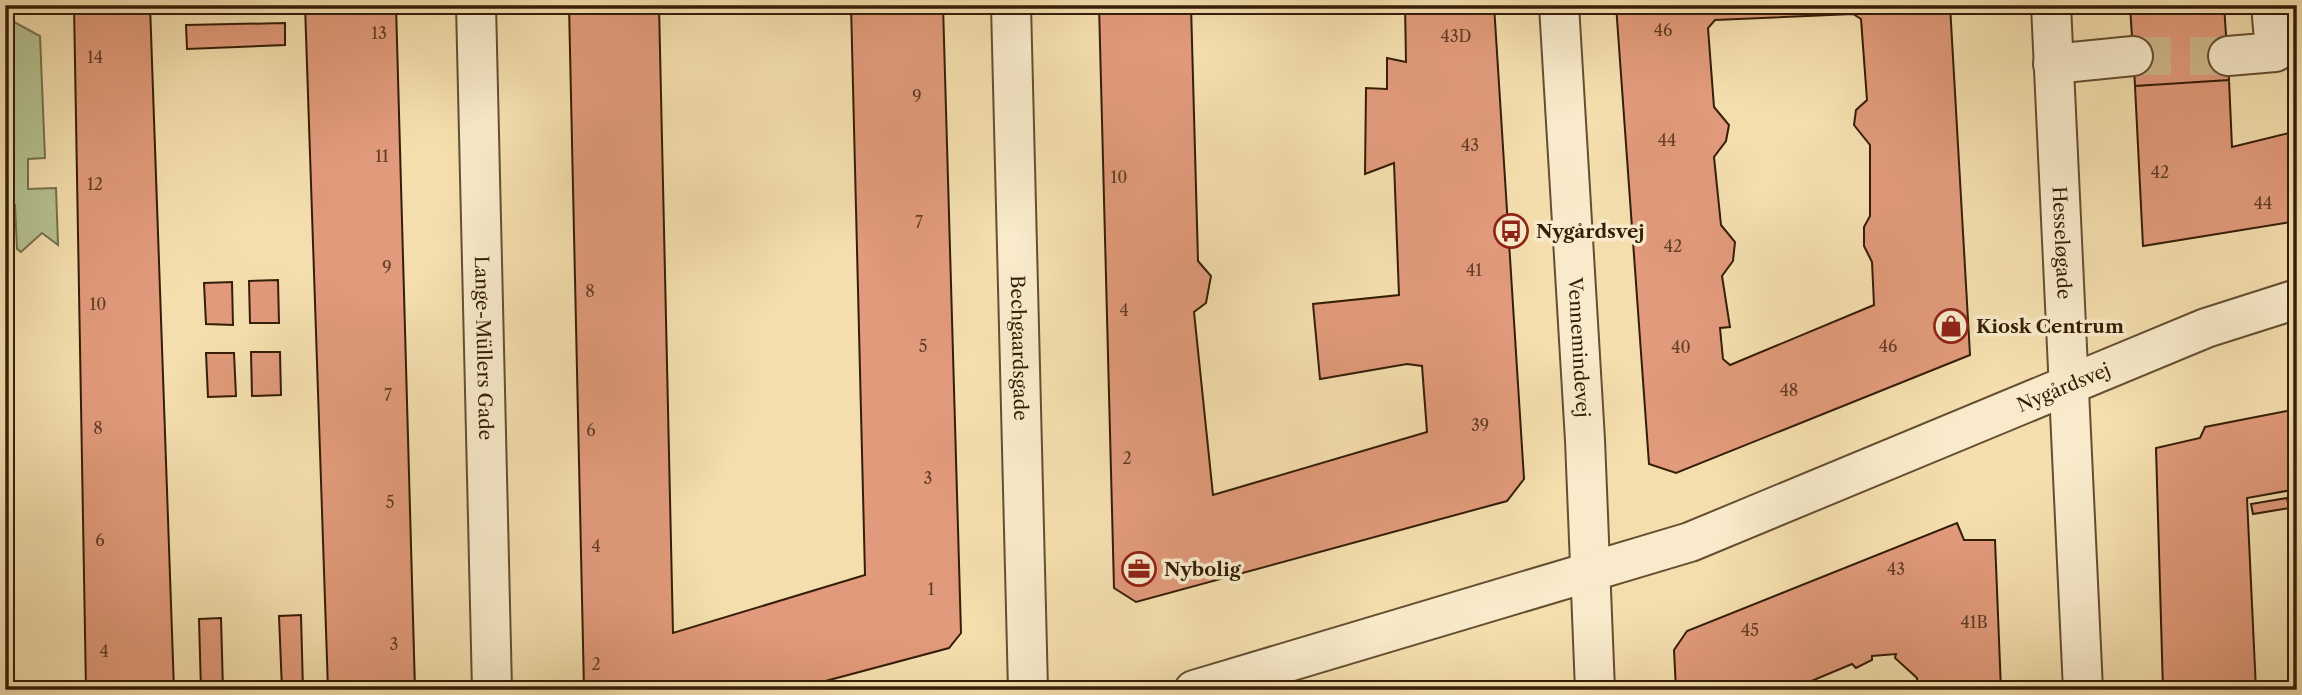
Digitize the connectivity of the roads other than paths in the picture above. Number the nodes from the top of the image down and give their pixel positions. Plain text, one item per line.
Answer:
1 (476, 5) edge
2 (1010, 5) edge
3 (1559, 5) edge
4 (2051, 5) edge
5 (2271, 5) edge
6 (2228, 56) tunnel mouth
7 (2133, 57) tunnel mouth
8 (2053, 64) junction
9 (2297, 299) edge
10 (2068, 387) junction
11 (1591, 572) junction
12 (492, 690) edge
13 (1028, 690) edge
14 (1194, 690) edge
15 (1595, 690) edge
16 (2083, 690) edge

1 - 12 street, Lange-Müllers Gade
2 - 13 street, Bechgaardsgade
3 - 11 street, Vennemindevej
4 - 8 street, Hesseløgade
5 - 6 street
7 - 8 street
8 - 10 street, Hesseløgade
9 - 10 street, Nygårdsvej
10 - 11 street, Nygårdsvej
10 - 16 street, Hesseløgade
11 - 14 street, Nygårdsvej
11 - 15 street, Vennemindevej

